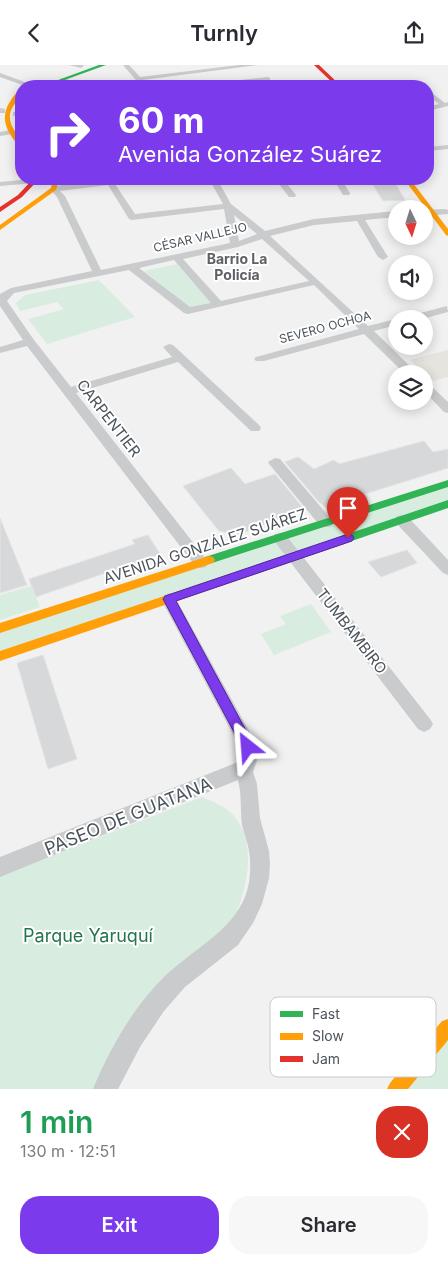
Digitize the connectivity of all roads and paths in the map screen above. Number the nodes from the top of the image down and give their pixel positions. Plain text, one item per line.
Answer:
1 (78, 65) edge
2 (104, 65) edge
3 (126, 65) edge
4 (254, 65) edge
5 (316, 65) edge
6 (326, 65) edge
7 (0, 75) edge
8 (62, 79) joint
9 (138, 79) joint
10 (15, 80) edge
11 (44, 80) edge
12 (66, 80) edge
13 (269, 80) edge
14 (332, 80) edge
15 (342, 80) edge
16 (15, 95) edge
17 (434, 96) edge
18 (446, 105) edge
19 (1, 113) edge
20 (5, 133) edge
21 (448, 147) edge
22 (434, 148) edge
23 (15, 182) edge
24 (0, 183) edge
25 (30, 185) edge
26 (54, 185) edge
27 (56, 185) edge
28 (112, 185) edge
29 (216, 185) edge
30 (284, 185) edge
31 (341, 185) edge
32 (411, 185) edge
33 (424, 185) edge
34 (346, 193) dead end
35 (292, 195) dead end
36 (420, 200) edge
37 (228, 206) junction
38 (0, 210) edge
39 (433, 213) edge
40 (447, 214) edge
41 (388, 215) edge
42 (359, 217) junction
43 (433, 218) edge
44 (0, 228) edge
45 (447, 231) edge
46 (264, 235) junction
47 (235, 245) junction
48 (176, 257) junction
49 (383, 257) dead end
50 (131, 266) junction
51 (98, 273) junction
52 (316, 282) junction
53 (11, 291) joint
54 (218, 304) junction
55 (447, 309) edge
56 (433, 313) edge
57 (388, 324) edge
58 (367, 330) junction
59 (30, 343) junction
60 (169, 347) dead end
61 (0, 350) edge
62 (180, 358) junction
63 (260, 359) dead end
64 (403, 365) edge
65 (68, 392) junction
66 (433, 394) edge
67 (448, 409) edge
68 (255, 428) dead end
69 (275, 462) dead end
70 (448, 483) edge
71 (448, 503) edge
72 (402, 520) junction
73 (326, 523) junction
74 (280, 538) junction
75 (295, 557) junction
76 (202, 563) junction
77 (448, 569) edge
78 (169, 599) junction
79 (0, 628) edge
80 (0, 656) edge
81 (424, 724) dead end
82 (243, 770) junction
83 (0, 867) edge
84 (448, 1027) edge
85 (436, 1041) edge
86 (406, 1077) edge
87 (105, 1089) edge
88 (396, 1089) edge

1 - 11 main road
2 - 8 main road
3 - 9 street
4 - 9 street
4 - 13 street
5 - 14 main road
6 - 15 main road
7 - 10 street
8 - 12 street
16 - 19 main road
17 - 18 street
19 - 20 main road
21 - 22 street
23 - 24 street
25 - 38 main road
26 - 44 main road
27 - 51 street
28 - 37 street
29 - 37 street
30 - 35 street
31 - 34 street
32 - 36 main road
33 - 40 main road
37 - 46 street
37 - 47 street
39 - 40 street
41 - 42 street, CÉSAR VALLEJO
42 - 46 street, CÉSAR VALLEJO
42 - 49 street
43 - 45 main road
46 - 47 street, CÉSAR VALLEJO
46 - 52 street
47 - 48 street, CÉSAR VALLEJO
48 - 50 street, CÉSAR VALLEJO
48 - 54 street
50 - 51 street, CÉSAR VALLEJO
50 - 54 street
51 - 53 street, CÉSAR VALLEJO
52 - 54 street
52 - 58 street
53 - 59 street, CARPENTIER
55 - 56 street
57 - 58 street, SEVERO OCHOA
58 - 63 street, SEVERO OCHOA
58 - 64 street
59 - 61 street
59 - 65 street, CARPENTIER
60 - 62 street
62 - 65 street
62 - 68 street
65 - 76 street, CARPENTIER
66 - 67 street
69 - 73 street
70 - 73 main road, AVENIDA GONZÁLEZ SUÁREZ
71 - 72 main road
72 - 75 main road
72 - 77 street
73 - 74 main road, AVENIDA GONZÁLEZ SUÁREZ
74 - 75 street, TUMBAMBIRO
74 - 76 main road, AVENIDA GONZÁLEZ SUÁREZ
75 - 78 main road
75 - 81 street, TUMBAMBIRO
76 - 79 main road, AVENIDA GONZÁLEZ SUÁREZ
78 - 80 main road
78 - 82 street
82 - 83 street, PASEO DE GUATANA
82 - 87 street
84 - 85 main road
86 - 88 main road

